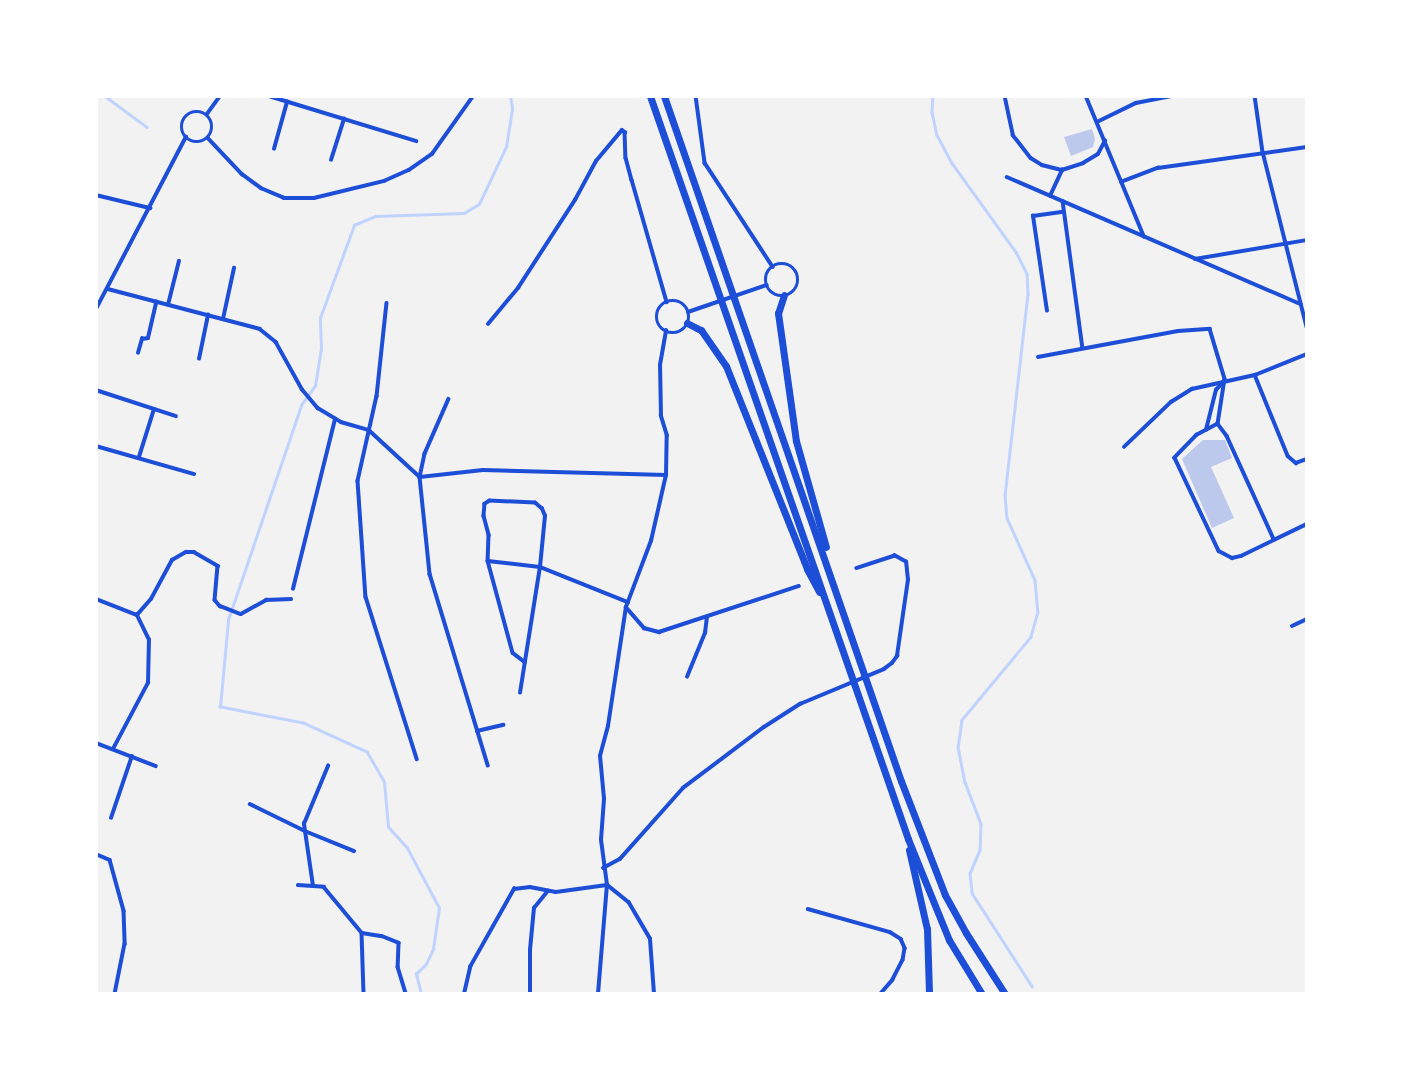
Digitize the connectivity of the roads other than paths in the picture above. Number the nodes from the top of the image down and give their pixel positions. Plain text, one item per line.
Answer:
1 (220, 96) edge
2 (269, 96) edge
3 (473, 96) edge
4 (650, 96) edge
5 (664, 96) edge
6 (696, 96) edge
7 (1005, 96) edge
8 (1086, 96) edge
9 (1172, 96) edge
10 (1255, 96) edge
11 (288, 102) junction
12 (207, 114) junction
13 (344, 119) junction
14 (1097, 122) junction
15 (186, 137) junction
16 (208, 138) junction
17 (416, 141) dead end
18 (1105, 141) junction
19 (1307, 147) edge
20 (274, 149) dead end
21 (1263, 152) junction
22 (331, 160) dead end
23 (1062, 170) junction
24 (1006, 177) dead end
25 (1121, 182) junction
26 (96, 195) edge
27 (1050, 196) junction
28 (1063, 201) junction
29 (150, 208) junction
30 (1063, 212) junction
31 (1144, 236) junction
32 (1307, 240) edge
33 (1287, 243) junction
34 (1195, 259) junction
35 (179, 261) dead end
36 (773, 267) junction
37 (234, 268) dead end
38 (767, 285) junction
39 (108, 289) junction
40 (784, 295) junction
41 (156, 302) junction
42 (667, 302) junction
43 (387, 303) dead end
44 (1301, 304) junction
45 (168, 305) junction
46 (96, 309) edge
47 (688, 312) junction
48 (1047, 312) dead end
49 (208, 315) junction
50 (223, 319) junction
51 (687, 323) junction
52 (488, 324) dead end
53 (1307, 327) edge
54 (666, 331) junction
55 (1083, 349) junction
56 (138, 353) dead end
57 (1307, 354) edge
58 (1038, 358) dead end
59 (200, 359) dead end
60 (1255, 374) junction
61 (1225, 379) junction
62 (96, 390) edge
63 (449, 399) dead end
64 (154, 409) junction
65 (176, 416) dead end
66 (335, 419) junction
67 (1219, 424) junction
68 (369, 430) junction
69 (1206, 430) junction
70 (96, 446) edge
71 (1124, 447) dead end
72 (139, 457) junction
73 (1307, 459) edge
74 (194, 474) dead end
75 (666, 475) junction
76 (420, 477) junction
77 (1307, 524) edge
78 (1274, 538) junction
79 (488, 561) junction
80 (540, 567) junction
81 (828, 568) junction
82 (857, 568) dead end
83 (799, 586) dead end
84 (293, 589) dead end
85 (96, 599) edge
86 (291, 599) dead end
87 (628, 602) junction
88 (626, 607) junction
89 (830, 613) junction
90 (136, 615) junction
91 (707, 617) junction
92 (1307, 619) edge
93 (1292, 626) dead end
94 (524, 662) junction
95 (687, 677) dead end
96 (520, 693) dead end
97 (503, 725) dead end
98 (477, 732) junction
99 (96, 743) edge
100 (113, 749) junction
101 (132, 756) junction
102 (417, 759) dead end
103 (488, 765) dead end
104 (156, 766) dead end
105 (328, 766) dead end
106 (250, 804) dead end
107 (111, 818) dead end
108 (305, 831) junction
109 (908, 839) junction
110 (354, 850) dead end
111 (96, 854) edge
112 (603, 869) junction
113 (298, 885) dead end
114 (607, 885) junction
115 (313, 886) junction
116 (548, 891) junction
117 (808, 909) dead end
118 (362, 933) junction
119 (114, 994) edge
120 (364, 994) edge
121 (406, 994) edge
122 (464, 994) edge
123 (530, 994) edge
124 (598, 994) edge
125 (654, 994) edge
126 (881, 994) edge
127 (929, 994) edge
128 (982, 994) edge
129 (1005, 994) edge

1 - 12 street
2 - 11 street
3 - 16 street
4 - 89 highway
5 - 81 highway
6 - 36 street
7 - 23 street
8 - 14 street
9 - 14 street
10 - 21 street
11 - 13 street
11 - 20 street
12 - 15 street
12 - 16 street
13 - 17 street
13 - 22 street
14 - 18 street
15 - 16 street
15 - 29 street
18 - 23 street
18 - 25 street
19 - 21 street
21 - 25 street
21 - 33 street
23 - 27 street
24 - 27 street
25 - 31 street
26 - 29 street
27 - 28 street
28 - 30 street
28 - 31 street
29 - 39 street
30 - 48 street
30 - 55 street
31 - 34 street
32 - 33 street
33 - 34 street
33 - 44 street
34 - 44 street
35 - 45 street
36 - 38 street
36 - 40 street
37 - 50 street
38 - 40 street
38 - 47 street
39 - 41 street
39 - 46 street
40 - 81 highway
41 - 45 street
41 - 56 street
42 - 47 street
42 - 52 street
42 - 54 street
43 - 68 street
44 - 53 street
45 - 49 street
47 - 51 street
49 - 50 street
49 - 59 street
50 - 66 street
51 - 54 street
51 - 89 highway
54 - 75 street
55 - 58 street
55 - 61 street
57 - 60 street
60 - 61 street
60 - 73 street
61 - 67 street
61 - 69 street
61 - 71 street
62 - 64 street
63 - 76 street
64 - 65 street
64 - 72 street
66 - 68 street
66 - 84 street
67 - 69 street
67 - 78 street
68 - 76 street
68 - 102 street
69 - 78 street
70 - 72 street
72 - 74 street
75 - 76 street
75 - 87 street
76 - 98 street
77 - 78 street
79 - 80 street
79 - 80 street
79 - 94 street
80 - 87 street
80 - 94 street
81 - 129 highway
82 - 112 street
83 - 91 street
85 - 90 street
86 - 90 street
87 - 88 street
88 - 91 street
88 - 112 street
89 - 109 highway
90 - 100 street
91 - 95 street
92 - 93 street
94 - 96 street
97 - 98 street
98 - 103 street
99 - 100 street
100 - 101 street
101 - 104 street
101 - 107 street
105 - 108 street
106 - 108 street
108 - 110 street
108 - 115 street
109 - 127 highway
109 - 128 highway
111 - 119 street
112 - 114 street
113 - 115 street
114 - 116 street
114 - 124 street
114 - 125 street
115 - 118 street
116 - 122 street
116 - 123 street
117 - 126 street
118 - 120 street
118 - 121 street

